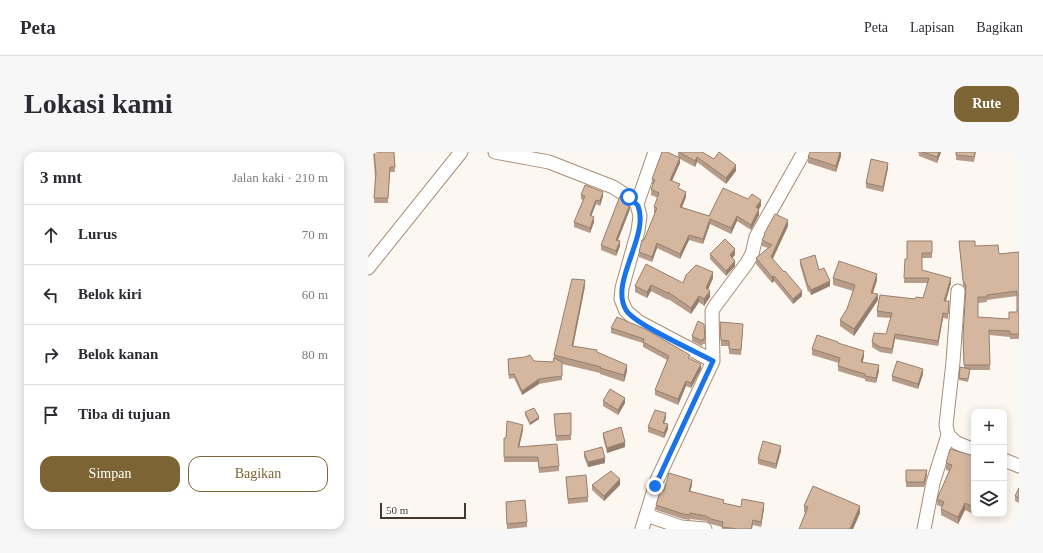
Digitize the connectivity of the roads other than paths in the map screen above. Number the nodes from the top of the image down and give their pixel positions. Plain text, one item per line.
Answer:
1 (461, 152) edge
2 (495, 152) edge
3 (655, 152) edge
4 (804, 152) edge
5 (637, 204) junction
6 (368, 268) edge
7 (958, 291) dead end
8 (713, 361) junction
9 (948, 435) junction
10 (971, 449) edge
11 (1007, 461) edge
12 (1019, 466) edge
13 (646, 515) junction
14 (642, 529) edge
15 (705, 529) edge
16 (924, 529) edge

1 - 6 street
2 - 5 street
3 - 5 street
4 - 8 street
5 - 8 street
7 - 9 street
8 - 13 street
9 - 10 street
9 - 16 street
11 - 12 street
13 - 14 street
13 - 15 street

